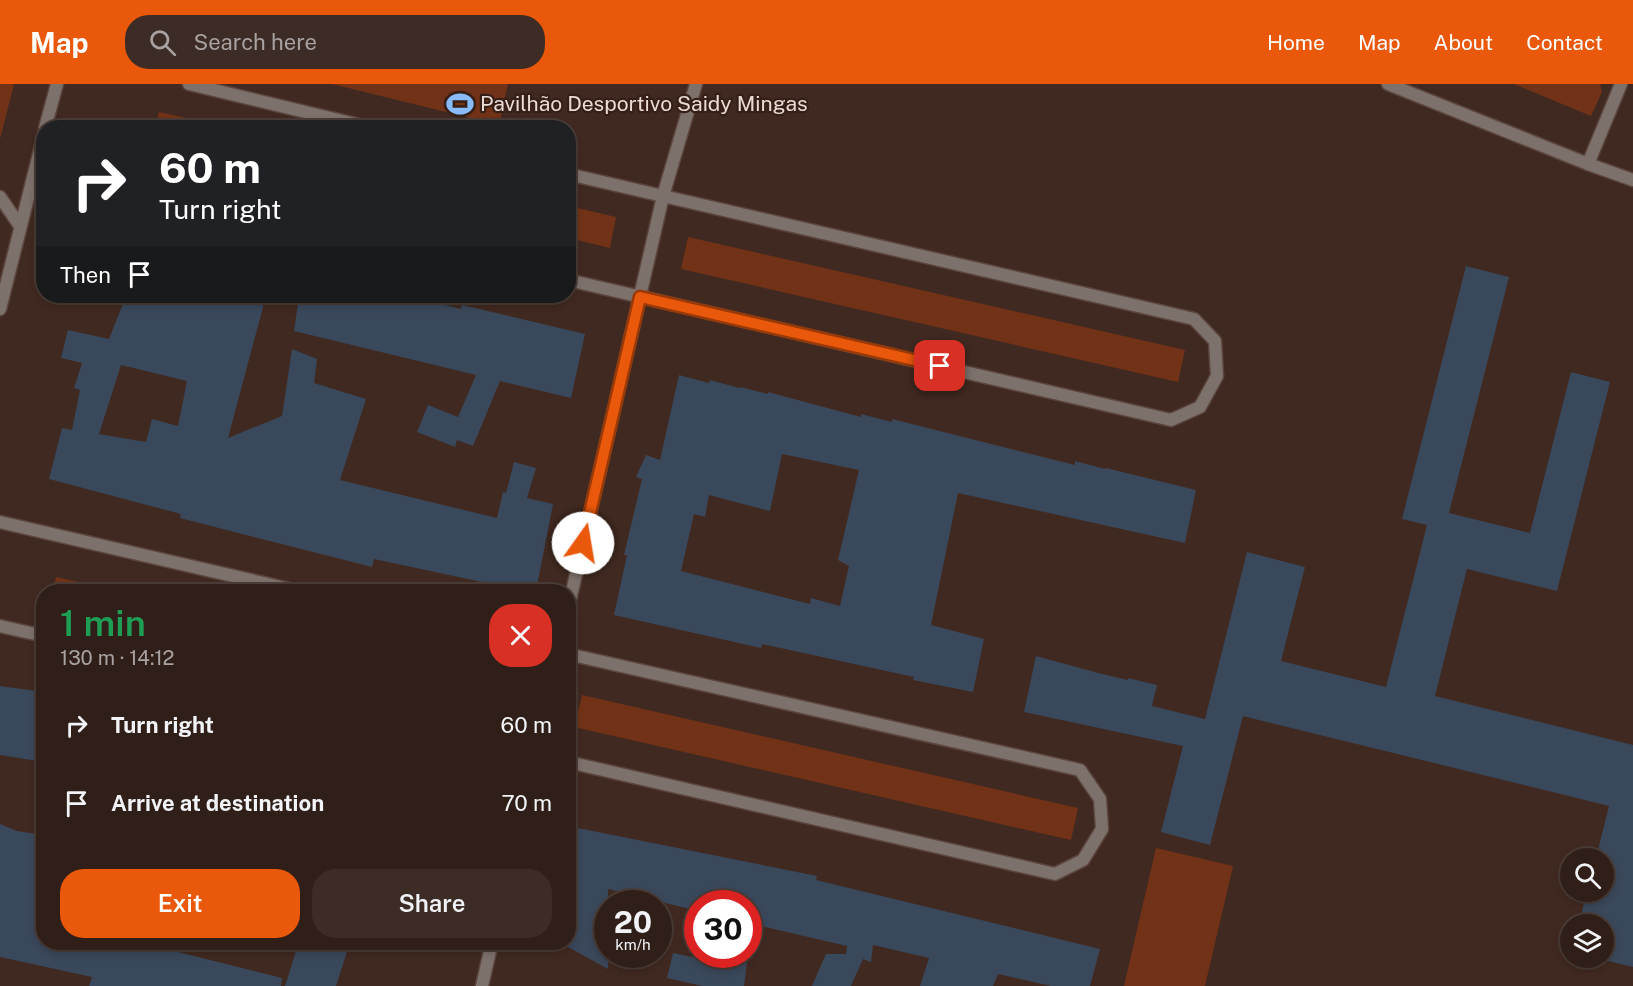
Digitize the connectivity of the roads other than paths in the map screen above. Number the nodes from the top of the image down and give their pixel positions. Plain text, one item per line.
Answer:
1 (57, 84) edge
2 (189, 84) edge
3 (696, 84) edge
4 (1388, 84) edge
5 (1621, 84) edge
6 (47, 120) edge
7 (339, 120) edge
8 (1588, 164) junction
9 (36, 171) edge
10 (576, 176) edge
11 (1633, 180) edge
12 (1633, 187) edge
13 (663, 196) junction
14 (0, 197) edge
15 (20, 226) junction
16 (576, 282) edge
17 (640, 297) junction
18 (0, 309) edge
19 (0, 522) edge
20 (268, 584) edge
21 (574, 584) edge
22 (0, 626) edge
23 (36, 634) edge
24 (576, 656) edge
25 (576, 764) edge
26 (490, 950) edge
27 (482, 986) edge

1 - 6 street
2 - 7 street
3 - 13 street
4 - 8 street
5 - 8 street
8 - 11 street
8 - 12 street
9 - 15 street
10 - 13 street
13 - 17 street
13 - 17 street
14 - 15 street
15 - 18 street
16 - 17 street
17 - 21 street
19 - 20 street
22 - 23 street
24 - 25 street
26 - 27 street

